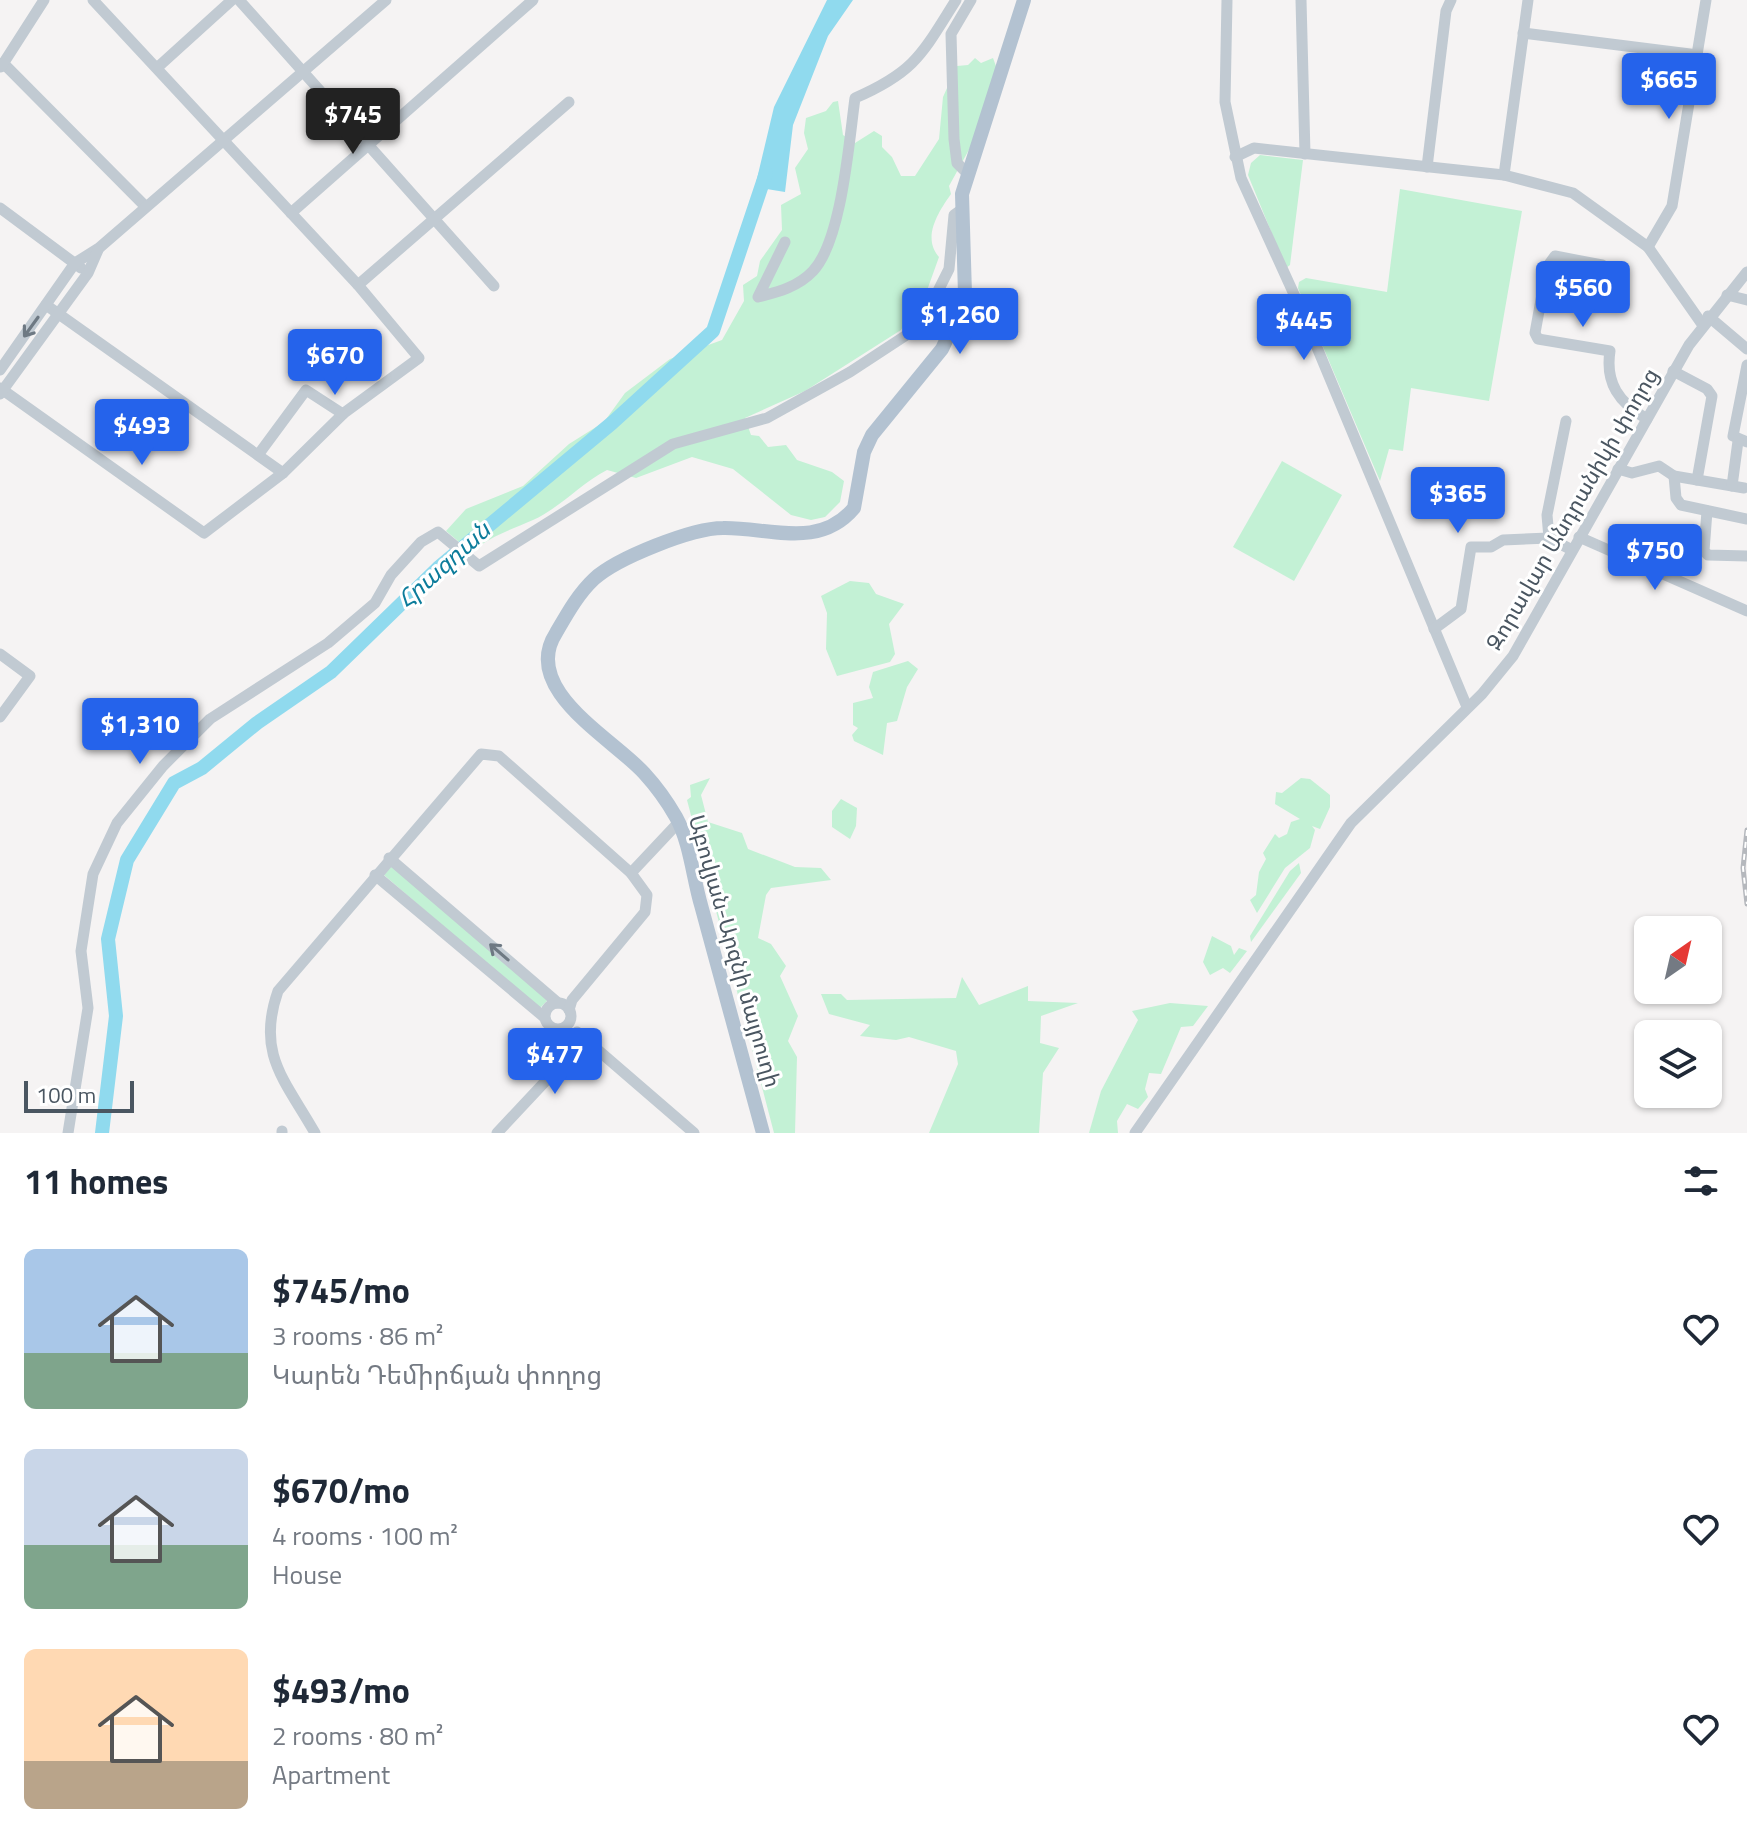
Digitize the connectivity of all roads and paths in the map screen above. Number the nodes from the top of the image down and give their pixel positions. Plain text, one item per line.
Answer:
1 (28, 0) edge
2 (44, 0) edge
3 (93, 0) edge
4 (232, 0) edge
5 (239, 0) edge
6 (386, 0) edge
7 (533, 0) edge
8 (956, 0) edge
9 (971, 0) edge
10 (1024, 0) edge
11 (1227, 0) edge
12 (1301, 0) edge
13 (1451, 0) edge
14 (1528, 0) edge
15 (1706, 0) edge
16 (36, 12) junction
17 (1523, 33) junction
18 (1698, 55) junction
19 (2, 65) edge
20 (158, 67) junction
21 (304, 70) junction
22 (569, 102) dead end
23 (224, 141) junction
24 (367, 146) junction
25 (1305, 154) junction
26 (1235, 157) junction
27 (1427, 167) junction
28 (968, 174) junction
29 (1504, 175) junction
30 (145, 206) junction
31 (0, 208) edge
32 (961, 210) junction
33 (291, 213) junction
34 (436, 220) junction
35 (785, 242) dead end
36 (1648, 247) junction
37 (99, 248) junction
38 (75, 263) junction
39 (1613, 272) dead end
40 (1747, 272) edge
41 (88, 273) junction
42 (358, 285) junction
43 (494, 286) dead end
44 (1727, 295) junction
45 (1747, 300) edge
46 (46, 305) junction
47 (59, 314) junction
48 (1705, 320) junction
49 (1747, 349) edge
50 (1747, 365) edge
51 (0, 370) edge
52 (1673, 371) junction
53 (1, 391) edge
54 (343, 414) junction
55 (1647, 419) junction
56 (1566, 421) dead end
57 (1743, 442) edge
58 (258, 455) junction
59 (1618, 469) junction
60 (283, 473) junction
61 (1674, 476) junction
62 (1697, 480) junction
63 (1707, 511) junction
64 (1747, 519) edge
65 (1579, 537) junction
66 (1549, 538) junction
67 (1572, 550) junction
68 (1747, 556) edge
69 (1747, 611) edge
70 (1434, 629) junction
71 (0, 654) edge
72 (1467, 707) junction
73 (0, 717) edge
74 (678, 823) junction
75 (389, 858) junction
76 (631, 873) junction
77 (375, 875) junction
78 (566, 1004) junction
79 (544, 1017) junction
80 (68, 1133) edge
81 (315, 1133) edge
82 (497, 1133) edge
83 (694, 1133) edge
84 (763, 1133) edge
85 (1135, 1133) edge

1 - 16 street
2 - 16 street
3 - 20 street
4 - 20 street
5 - 21 street
6 - 21 street
7 - 24 street
8 - 35 street
9 - 28 street
10 - 28 main road
11 - 26 street
12 - 25 street
13 - 27 street
14 - 17 street
15 - 18 street
16 - 19 street
17 - 18 street
17 - 29 street
18 - 36 street
19 - 30 street
20 - 23 street
21 - 23 street
21 - 24 street
22 - 34 street
23 - 30 street
23 - 33 street
24 - 33 street
24 - 34 street
25 - 26 street
25 - 27 street
26 - 70 street
27 - 29 street
28 - 32 main road
29 - 36 street
30 - 37 street
31 - 38 street
32 - 74 main road, Աբովյան-Արզնի մայրուղի
32 - 80 street
33 - 42 street
34 - 42 street
34 - 43 street
36 - 48 street
37 - 38 street
37 - 41 street
38 - 41 street
38 - 46 street
39 - 55 street
40 - 44 street, Զորավար Անդրանիկի փողոց
41 - 47 street
42 - 54 street
44 - 45 street
44 - 48 street, Զորավար Անդրանիկի փողոց
46 - 47 street
46 -> 51 street
47 - 53 street
47 - 58 street
48 - 49 street
48 - 52 street, Զորավար Անդրանիկի փողոց
50 - 57 street
52 - 55 street, Զորավար Անդրանիկի փողոց
52 - 62 street
53 - 60 street
54 - 58 street
54 - 60 street
55 - 59 street, Զորավար Անդրանիկի փողոց
56 - 66 street
57 - 62 street
58 - 60 street
59 - 61 street
59 - 65 street, Զորավար Անդրանիկի փողոց
61 - 62 street
61 - 63 street
63 - 64 street
63 - 68 street
65 - 67 street, Զորավար Անդրանիկի փողոց
65 - 69 street
66 - 67 street
66 - 70 street
67 - 72 street, Զորավար Անդրանիկի փողոց
70 - 72 street
71 - 73 street
72 - 85 street, Զորավար Անդրանիկի փողոց
74 - 76 street
74 - 84 main road, Աբովյան-Արզնի մայրուղի
75 - 76 street
75 - 77 street
78 -> 75 street
76 - 78 street
77 - 79 street
77 - 81 street
78 - 79 street
78 - 79 street
82 - 83 street

